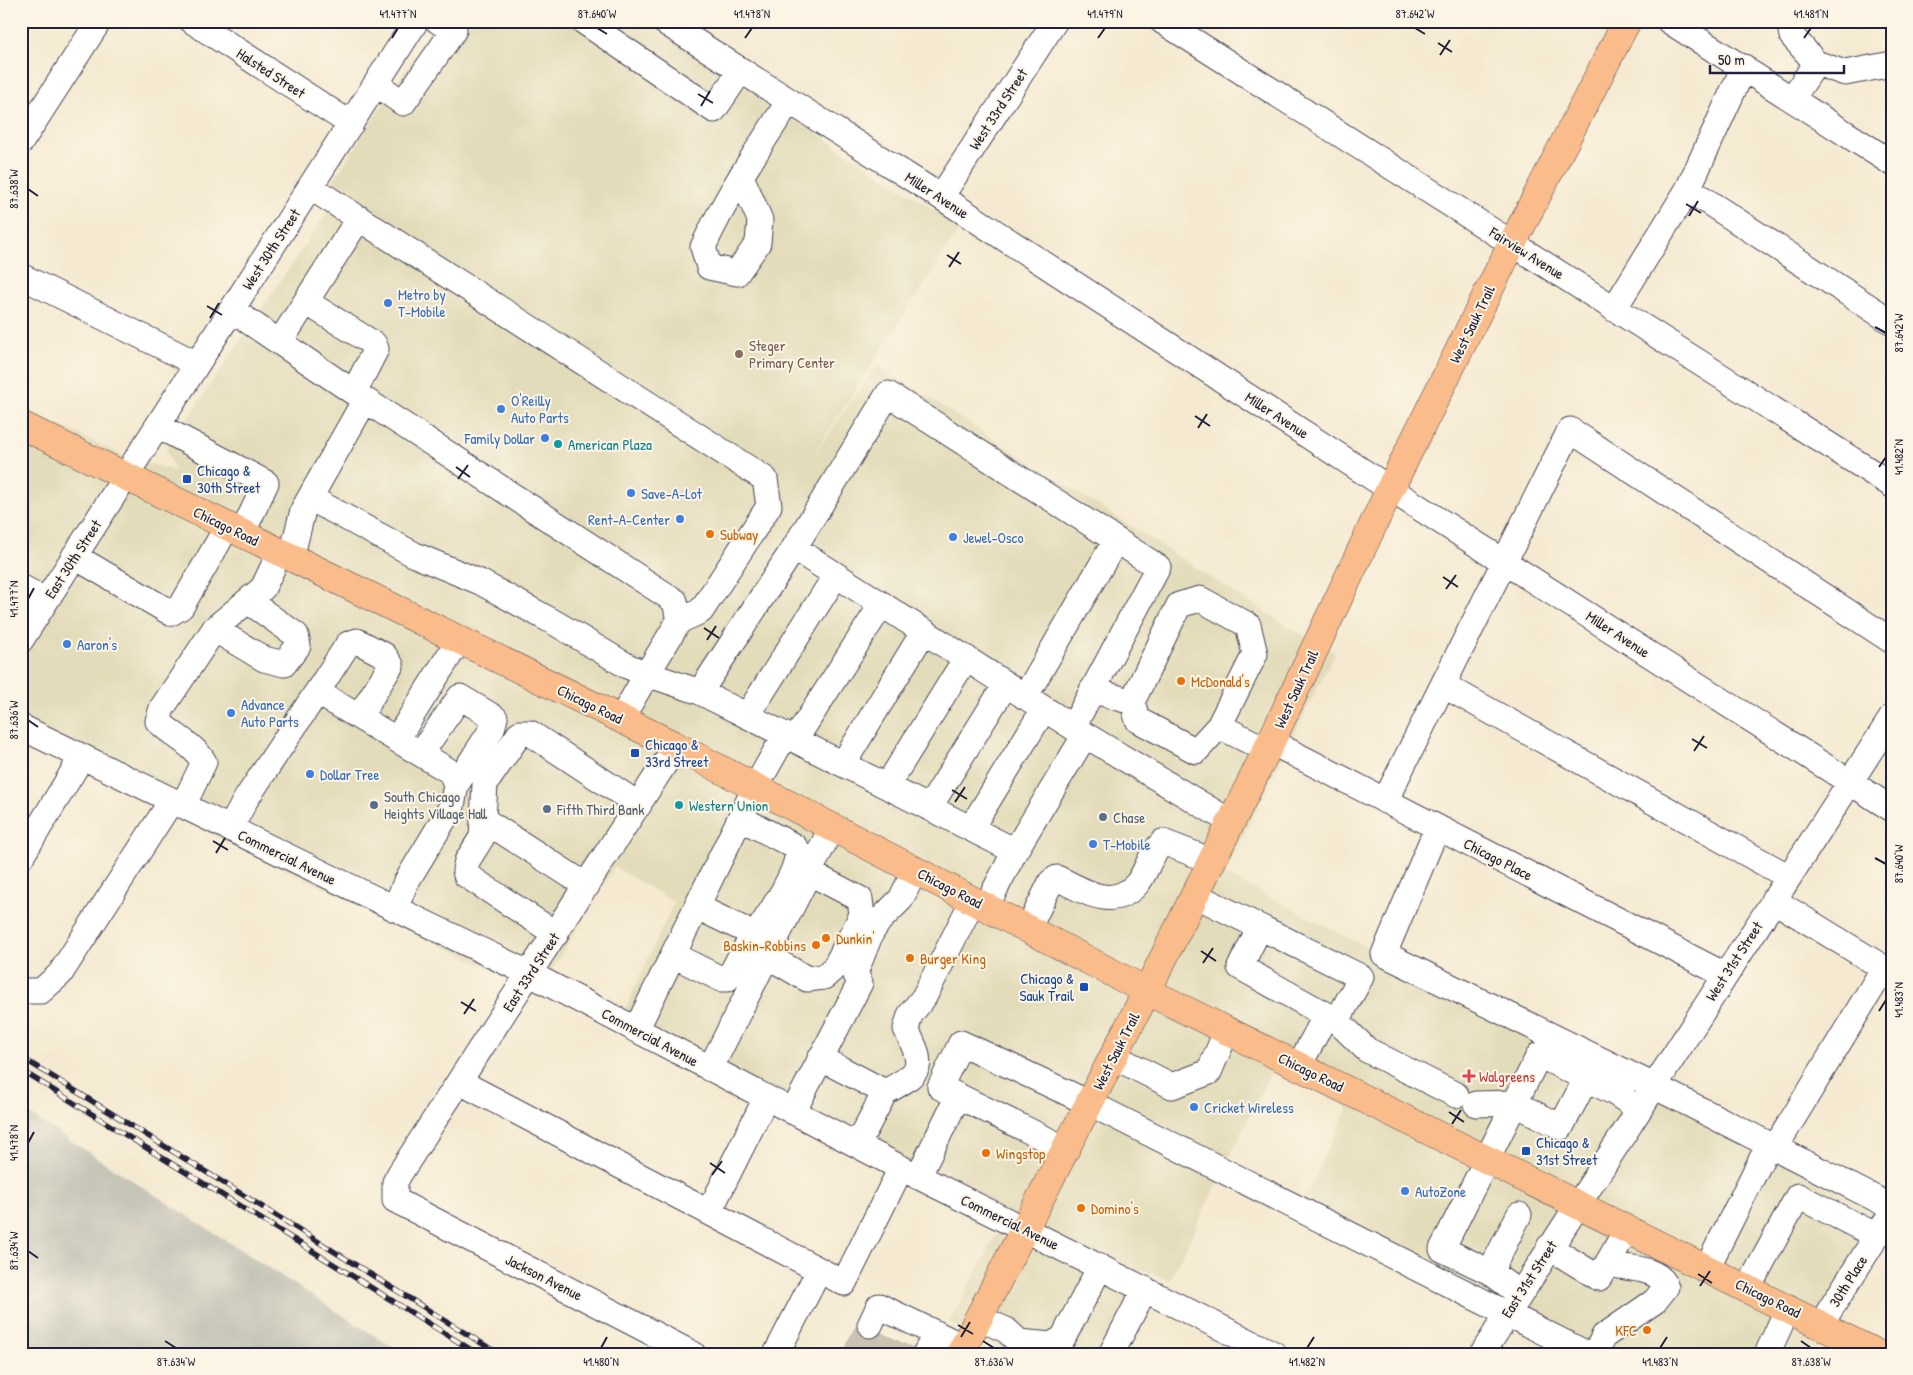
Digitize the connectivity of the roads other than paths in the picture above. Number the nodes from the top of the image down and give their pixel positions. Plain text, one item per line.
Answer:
1 (99, 21) edge
2 (192, 21) edge
3 (416, 21) edge
4 (438, 21) edge
5 (583, 21) edge
6 (663, 21) edge
7 (1055, 21) edge
8 (1162, 21) edge
9 (1627, 21) edge
10 (1670, 21) edge
11 (1789, 21) edge
12 (1816, 63) junction
13 (1892, 64) edge
14 (1744, 67) junction
15 (741, 70) junction
16 (376, 84) junction
17 (1792, 99) junction
18 (788, 101) junction
19 (351, 124) junction
20 (21, 142) edge
21 (1892, 163) edge
22 (741, 176) dead end
23 (310, 187) junction
24 (1688, 189) junction
25 (941, 198) junction
26 (359, 218) junction
27 (1512, 244) junction
28 (21, 276) edge
29 (306, 302) junction
30 (1614, 309) junction
31 (232, 310) junction
32 (1892, 322) edge
33 (280, 342) junction
34 (198, 364) junction
35 (359, 396) junction
36 (21, 425) edge
37 (158, 426) junction
38 (125, 477) junction
39 (1892, 485) edge
40 (1390, 488) junction
41 (310, 498) junction
42 (235, 531) junction
43 (1116, 540) junction
44 (794, 548) junction
45 (285, 555) junction
46 (74, 556) junction
47 (1504, 562) junction
48 (836, 575) junction
49 (21, 587) edge
50 (46, 601) junction
51 (248, 601) junction
52 (882, 604) junction
53 (679, 621) junction
54 (214, 629) junction
55 (924, 631) junction
56 (452, 636) junction
57 (21, 640) edge
58 (1892, 640) edge
59 (966, 658) junction
60 (647, 674) junction
61 (1443, 685) junction
62 (1092, 690) junction
63 (317, 692) junction
64 (700, 692) junction
65 (1025, 697) junction
66 (1132, 702) junction
67 (747, 716) junction
68 (359, 717) junction
69 (1892, 717) edge
70 (621, 719) junction
71 (1219, 726) junction
72 (21, 727) edge
73 (1079, 731) junction
74 (390, 735) junction
75 (790, 737) junction
76 (676, 746) junction
77 (1269, 746) junction
78 (421, 753) junction
79 (82, 757) junction
80 (844, 764) junction
81 (1849, 782) junction
82 (456, 785) junction
83 (887, 786) junction
84 (755, 788) junction
85 (1385, 801) junction
86 (177, 803) junction
87 (639, 805) junction
88 (929, 808) junction
89 (1892, 809) edge
90 (740, 818) junction
91 (484, 820) junction
92 (1231, 822) junction
93 (832, 827) junction
94 (971, 828) junction
95 (1437, 828) junction
96 (230, 829) junction
97 (1015, 851) junction
98 (21, 857) edge
99 (803, 861) junction
100 (1212, 861) junction
101 (915, 870) junction
102 (1788, 877) junction
103 (587, 886) junction
104 (1195, 894) junction
105 (1773, 900) junction
106 (980, 904) junction
107 (697, 907) junction
108 (395, 909) junction
109 (1260, 927) junction
110 (741, 928) dead end
111 (1028, 929) junction
112 (556, 934) junction
113 (673, 955) junction
114 (766, 955) junction
115 (1888, 970) edge
116 (530, 974) junction
117 (1725, 976) junction
118 (21, 991) edge
119 (1147, 991) junction
120 (1332, 1018) junction
121 (636, 1030) junction
122 (1227, 1030) junction
123 (1113, 1056) junction
124 (820, 1058) junction
125 (1299, 1066) junction
126 (710, 1069) junction
127 (1586, 1079) junction
128 (460, 1082) junction
129 (1654, 1086) junction
130 (885, 1092) junction
131 (958, 1096) junction
132 (766, 1098) junction
133 (1089, 1103) junction
134 (1514, 1103) junction
135 (1639, 1109) junction
136 (793, 1112) junction
137 (857, 1145) junction
138 (1066, 1149) junction
139 (1769, 1153) junction
140 (1487, 1159) junction
141 (1812, 1167) junction
142 (910, 1172) junction
143 (1798, 1196) junction
144 (395, 1200) joint
145 (1577, 1204) junction
146 (1892, 1207) edge
147 (709, 1212) junction
148 (1892, 1212) edge
149 (1519, 1215) dead end
150 (1369, 1226) dead end
151 (1026, 1229) junction
152 (1628, 1229) junction
153 (1877, 1236) junction
154 (1550, 1248) junction
155 (1442, 1249) junction
156 (1607, 1264) junction
157 (1100, 1267) junction
158 (1707, 1268) junction
159 (1490, 1272) junction
160 (813, 1282) dead end
161 (1748, 1288) junction
162 (1145, 1289) junction
163 (1513, 1304) junction
164 (1788, 1308) junction
165 (979, 1318) junction
166 (1821, 1324) junction
167 (907, 1333) edge
168 (962, 1350) edge
169 (1061, 1350) edge
170 (693, 1354) edge
171 (776, 1354) edge
172 (1111, 1354) edge
173 (1274, 1354) edge
174 (1482, 1354) edge
175 (1586, 1354) edge
176 (1594, 1354) edge
177 (1767, 1354) edge
178 (1878, 1354) edge

1 - 20 street
2 - 19 street, Halsted Street
3 - 16 street, West 30th Street
4 - 16 street
5 - 15 street
6 - 15 street, Miller Avenue
7 - 25 street, West 33rd Street
8 - 27 street, Fairview Avenue
9 - 27 main road, West Sauk Trail
10 - 14 street
11 - 12 street
12 - 13 street
12 - 17 street
14 - 17 street
14 - 24 street
15 - 18 street, Miller Avenue
16 - 19 street, West 30th Street
17 - 21 street
18 - 22 street
18 - 25 street, Miller Avenue
19 - 23 street, West 30th Street
23 - 26 street
23 - 31 street, West 30th Street
24 - 30 street
24 - 32 street
25 - 40 street, Miller Avenue
26 - 29 street
26 - 53 street
27 - 30 street, Fairview Avenue
27 - 40 main road, West Sauk Trail
28 - 34 street
29 - 33 street
29 - 35 street
30 - 39 street, Fairview Avenue
31 - 33 street
31 - 34 street, West 30th Street
33 - 35 street
34 - 37 street, West 30th Street
35 - 41 street
35 - 53 street
36 - 38 main road, Chicago Road
37 - 38 street, West 30th Street
37 - 42 street
38 - 42 main road, Chicago Road
38 - 46 street, East 30th Street
40 - 47 street, Miller Avenue
40 - 77 main road, West Sauk Trail
41 - 45 street
41 - 60 street
42 - 45 main road, Chicago Road
42 - 46 street
43 - 44 street
43 - 62 street
43 - 65 street
44 - 48 street
44 - 64 street
45 - 51 street
45 - 56 main road, Chicago Road
46 - 50 street, East 30th Street
47 - 58 street
47 - 61 street
47 - 81 street, Miller Avenue
48 - 52 street
48 - 67 street
49 - 50 street
50 - 57 street, East 30th Street
51 - 54 street
51 - 54 street
52 - 55 street
52 - 75 street
53 - 60 street
54 - 86 street
55 - 59 street
55 - 80 street
56 - 70 main road, Chicago Road
56 - 74 street
59 - 65 street
59 - 83 street
60 - 64 street
60 - 70 street
61 - 85 street
61 - 102 street
62 - 66 street
62 - 73 street
63 - 68 street
63 - 68 street
63 - 96 street
64 - 67 street
65 - 73 street
65 - 88 street
65 - 94 street
66 - 71 street
66 - 71 street
67 - 75 street
68 - 74 street
69 - 81 street, West 31st Street
70 - 76 main road, Chicago Road
71 - 77 street, Chicago Place
72 - 79 street, Commercial Avenue
73 - 92 street
73 - 97 street
74 - 78 street
75 - 80 street
75 - 84 street
76 - 84 main road, Chicago Road
76 - 87 street, East 33rd Street
77 - 85 street, Chicago Place
77 - 92 main road, West Sauk Trail
78 - 82 street
78 - 82 street
79 - 86 street, Commercial Avenue
79 - 98 street
80 - 83 street
81 - 89 street, Miller Avenue
81 - 102 street, West 31st Street
82 - 108 street
83 - 88 street
84 - 90 street
84 - 93 main road, Chicago Road
85 - 95 street, Chicago Place
86 - 96 street, Commercial Avenue
86 - 118 street
87 - 91 street
87 - 103 street, East 33rd Street
88 - 94 street
90 - 99 street
90 - 107 street
91 - 103 street
91 - 112 street
92 - 100 main road, West Sauk Trail
93 - 99 street
93 - 101 main road, Chicago Road
94 - 97 street
95 - 117 street, Chicago Place
95 - 129 street
96 - 108 street, Commercial Avenue
97 - 106 street
99 - 113 street
99 - 114 street
99 - 114 street
100 - 104 main road, West Sauk Trail
100 - 111 street
101 - 106 main road, Chicago Road
101 - 124 street
102 - 105 street, West 31st Street
103 - 112 street, East 33rd Street
104 - 109 street
104 - 119 main road, West Sauk Trail
105 - 115 street
105 - 117 street, West 31st Street
106 - 111 main road, Chicago Road
106 - 130 street
107 - 110 street
107 - 113 street
108 - 116 street, Commercial Avenue
109 - 120 street
109 - 120 street
111 - 119 main road, Chicago Road
112 - 116 street, East 33rd Street
113 - 121 street
114 - 126 street
115 - 139 street
116 - 121 street, Commercial Avenue
116 - 128 street, East 33rd Street
117 - 129 street, West 31st Street
119 - 122 main road, Chicago Road
119 - 123 main road, West Sauk Trail
120 - 125 street
120 - 134 street
121 - 126 street, Commercial Avenue
122 - 123 street
122 - 125 main road, Chicago Road
123 - 133 main road, West Sauk Trail
124 - 130 street
124 - 136 street
125 - 140 main road, Chicago Road
126 - 132 street, Commercial Avenue
127 - 134 street
127 - 134 street
127 - 135 street
128 - 144 street, East 33rd Street
128 - 147 street
129 - 135 street, West 31st Street
129 - 139 street
130 - 137 street
131 - 133 street
131 - 138 street
131 - 142 street
132 - 136 street, Commercial Avenue
132 - 147 street
133 - 138 main road, West Sauk Trail
133 - 163 street
134 - 140 street
135 - 145 street, West 31st Street
136 - 137 street, Commercial Avenue
137 - 142 street, Commercial Avenue
138 - 151 main road, West Sauk Trail
139 - 141 street
139 - 158 street
140 - 145 main road, Chicago Road
140 - 155 street
141 - 143 street
141 - 146 street
142 - 147 street
142 - 151 street, Commercial Avenue
143 - 153 street
143 - 161 street
144 - 170 street, Jackson Avenue
145 - 152 main road, Chicago Road
145 - 154 street, East 31st Street
148 - 153 street, 30th Place
149 - 159 street
150 - 155 street
151 - 157 street, Commercial Avenue
151 - 165 main road, West Sauk Trail
152 - 156 street
152 - 158 main road, Chicago Road
153 - 166 street, 30th Place
154 - 156 street
154 - 163 street, East 31st Street
155 - 159 street
156 - 176 street
157 - 162 street, Commercial Avenue
157 - 169 street
158 - 161 main road, Chicago Road
159 - 163 street
160 - 171 street
161 - 164 main road, Chicago Road
162 - 172 street
162 - 173 street, Commercial Avenue
163 - 174 street, East 31st Street
163 - 175 street
164 - 166 main road, Chicago Road
164 - 177 street
165 - 168 main road, West Sauk Trail
165 - 169 street
166 - 178 main road, Chicago Road
167 - 168 street

